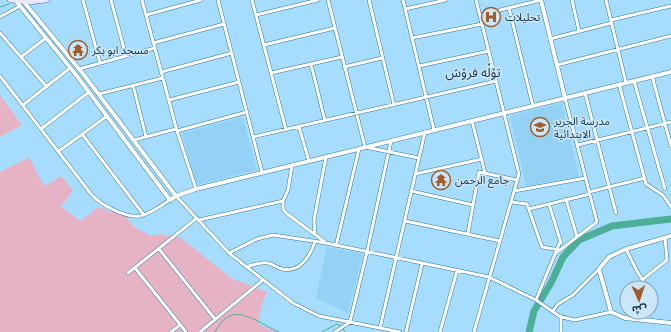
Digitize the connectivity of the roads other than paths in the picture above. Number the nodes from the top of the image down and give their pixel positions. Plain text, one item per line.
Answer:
1 (10, 0) edge
2 (47, 0) edge
3 (83, 0) edge
4 (111, 0) edge
5 (142, 0) edge
6 (201, 0) edge
7 (218, 0) edge
8 (252, 0) edge
9 (318, 0) edge
10 (328, 0) edge
11 (369, 0) edge
12 (403, 0) edge
13 (446, 0) edge
14 (476, 0) edge
15 (541, 0) edge
16 (572, 0) edge
17 (606, 0) edge
18 (16, 1) junction
19 (24, 2) junction
20 (20, 6) junction
21 (671, 6) edge
22 (509, 8) junction
23 (405, 9) junction
24 (146, 15) junction
25 (256, 15) junction
26 (480, 15) junction
27 (0, 17) edge
28 (611, 21) junction
29 (224, 24) junction
30 (482, 24) junction
31 (335, 28) junction
32 (579, 31) junction
33 (0, 32) edge
34 (671, 36) edge
35 (46, 38) junction
36 (412, 38) junction
37 (550, 39) junction
38 (56, 41) junction
39 (154, 43) junction
40 (51, 44) junction
41 (264, 45) junction
42 (155, 48) junction
43 (618, 50) junction
44 (489, 52) junction
45 (232, 53) junction
46 (126, 56) junction
47 (21, 57) junction
48 (342, 57) junction
49 (382, 58) junction
50 (100, 63) junction
51 (311, 64) junction
52 (557, 65) junction
53 (419, 66) junction
54 (344, 67) junction
55 (70, 68) junction
56 (79, 69) junction
57 (161, 72) junction
58 (671, 72) edge
59 (271, 73) junction
60 (0, 76) edge
61 (84, 76) junction
62 (652, 76) junction
63 (163, 78) junction
64 (79, 80) junction
65 (634, 81) junction
66 (239, 82) junction
67 (496, 82) junction
68 (626, 83) junction
69 (619, 84) junction
70 (133, 85) junction
71 (47, 87) junction
72 (89, 92) junction
73 (585, 93) junction
74 (99, 94) junction
75 (426, 98) junction
76 (565, 98) junction
77 (169, 100) junction
78 (23, 105) junction
79 (394, 105) junction
80 (533, 106) junction
81 (247, 112) junction
82 (504, 113) junction
83 (356, 114) junction
84 (107, 116) junction
85 (325, 121) junction
86 (472, 121) junction
87 (671, 122) edge
88 (122, 124) junction
89 (665, 124) junction
90 (299, 127) junction
91 (116, 128) junction
92 (648, 128) junction
93 (41, 129) junction
94 (177, 130) junction
95 (286, 130) junction
96 (434, 130) junction
97 (425, 132) junction
98 (632, 132) junction
99 (82, 134) junction
100 (146, 137) junction
101 (253, 137) junction
102 (134, 140) junction
103 (391, 141) junction
104 (598, 141) junction
105 (578, 145) junction
106 (671, 146) edge
107 (359, 148) junction
108 (365, 148) junction
109 (59, 151) junction
110 (389, 152) junction
111 (326, 157) junction
112 (419, 158) junction
113 (482, 159) junction
114 (309, 161) junction
115 (292, 165) junction
116 (262, 172) junction
117 (485, 173) junction
118 (415, 174) junction
119 (586, 178) junction
120 (645, 178) junction
121 (517, 180) junction
122 (610, 187) junction
123 (196, 189) junction
124 (665, 189) dead end
125 (412, 191) junction
126 (514, 191) junction
127 (590, 193) junction
128 (176, 196) junction
129 (566, 199) junction
130 (170, 200) junction
131 (283, 201) junction
132 (511, 202) junction
133 (549, 204) junction
134 (473, 205) junction
135 (671, 207) edge
136 (529, 209) junction
137 (616, 213) dead end
138 (144, 215) junction
139 (198, 219) junction
140 (405, 220) junction
141 (468, 233) junction
142 (315, 235) junction
143 (671, 236) edge
144 (577, 237) junction
145 (665, 238) junction
146 (500, 241) junction
147 (315, 242) junction
148 (326, 243) junction
149 (336, 246) junction
150 (159, 249) junction
151 (626, 249) junction
152 (559, 250) junction
153 (367, 252) junction
154 (229, 253) junction
155 (396, 258) junction
156 (422, 264) junction
157 (246, 267) junction
158 (135, 268) junction
159 (599, 269) junction
160 (457, 271) junction
161 (128, 273) dead end
162 (489, 277) junction
163 (263, 280) junction
164 (642, 280) joint
165 (536, 300) junction
166 (552, 311) junction
167 (611, 312) junction
168 (561, 316) junction
169 (215, 319) junction
170 (350, 322) junction
171 (671, 322) edge
172 (180, 325) junction
173 (380, 328) junction
174 (339, 329) junction
175 (171, 332) edge
176 (186, 332) edge
177 (200, 332) edge
178 (335, 332) edge
179 (343, 332) edge
180 (400, 332) edge
181 (406, 332) edge
182 (440, 332) edge
183 (474, 332) edge
184 (561, 332) edge

1 - 18 main road
2 - 19 main road
3 - 50 street
4 - 46 street
5 - 24 street
6 - 24 street
7 - 29 street
8 - 25 street
9 - 25 street
10 - 31 street
11 - 49 street
12 - 23 street
13 - 23 street
14 - 26 street
15 - 22 street
15 - 37 street
16 - 32 street
17 - 28 street
18 - 19 main road
18 - 20 street
19 - 38 street
20 - 27 street
20 - 35 street
21 - 28 street
22 - 26 street
22 - 80 street
23 - 36 street
24 - 39 street
25 - 41 street
26 - 30 street
28 - 32 street
28 - 43 street
29 - 39 street
29 - 45 street
30 - 36 street
30 - 44 street
31 - 41 street
31 - 48 street
32 - 37 street
33 - 47 street
34 - 43 street
35 - 40 street
35 - 47 street
36 - 53 street
37 - 52 street
38 - 40 street
38 - 56 street
39 - 42 street
40 - 55 street
41 - 59 street
42 - 46 street
42 - 57 street
43 - 52 street
43 - 68 street
44 - 53 street
44 - 67 street
45 - 57 street
45 - 66 street
46 - 50 street
47 - 71 street
48 - 51 street
48 - 54 street
49 - 54 street
49 - 79 street
50 - 56 street
51 - 59 street
51 - 85 street
52 - 76 street
53 - 75 street
54 - 83 street
55 - 64 street
55 - 71 street
56 - 61 street
57 - 63 street
58 - 62 street
59 - 95 street
60 - 78 street
61 - 64 street
61 - 74 street
62 - 65 street
62 - 89 street
63 - 70 street
63 - 77 street
64 - 72 street
65 - 68 street
65 - 92 street
66 - 77 street
66 - 81 street
67 - 75 street
67 - 82 street
68 - 69 street
69 - 73 street
69 - 98 street
70 - 74 street
70 - 100 street
71 - 78 street
72 - 84 street
72 - 93 street
73 - 76 street
73 - 104 street
74 - 88 street
75 - 79 street
75 - 96 street
76 - 80 street
76 - 105 street
77 - 94 street
78 - 93 street
79 - 83 street
80 - 82 street
81 - 94 street
81 - 101 street
82 - 86 street
82 - 121 street
83 - 85 street
83 - 108 street
84 - 91 street
84 - 99 street
85 - 90 street
86 - 96 street
86 - 113 street
87 - 89 street
88 - 91 street
88 - 102 street
89 - 92 street
89 - 106 street
90 - 95 street
90 - 114 street
91 - 130 street
92 - 98 street
92 - 124 street
93 - 109 street
94 - 100 street
94 - 123 street
95 - 101 street
96 - 97 street
97 - 103 street
97 - 112 street
98 - 104 street
98 - 120 street
99 - 109 street
99 - 138 street
100 - 102 street
101 - 116 street
102 - 128 street
103 - 108 street
103 - 110 street
104 - 105 street
104 - 122 street
105 - 119 street
107 - 108 street
107 - 111 street
107 - 149 street
108 - 110 street
109 - 138 street
110 - 112 street
110 - 153 street
111 - 114 street
111 - 142 street
112 - 118 street
113 - 117 street
113 - 118 street
114 - 115 street
115 - 116 street
115 - 131 street
116 - 123 street
117 - 121 street
117 - 134 street
118 - 125 street
119 - 126 street
119 - 127 street
120 - 122 street
120 - 135 street
121 - 126 street
122 - 127 street
122 - 137 street
123 - 128 street
125 - 134 street
125 - 140 street
126 - 132 street
127 - 129 street
127 - 144 street
128 - 130 street
128 - 139 street
129 - 133 street
129 - 144 street
130 - 138 street
131 - 139 street
131 - 142 street
132 - 136 street
132 - 146 street
133 - 136 street
133 - 152 street
134 - 141 street
136 - 152 street
139 - 150 street
139 - 154 street
140 - 141 street
140 - 155 street
141 - 146 street
142 - 148 street
143 - 145 street
144 - 152 street
145 - 151 street
145 - 164 street
146 - 162 street
147 - 148 street
147 - 154 street
147 - 157 street
148 - 149 street
149 - 153 street
150 - 158 street
150 - 169 street
151 - 159 street
151 - 164 street
152 - 165 street
153 - 155 street
153 - 170 street
154 - 157 street
155 - 156 street
155 - 173 street
156 - 160 street
156 - 181 street
157 - 163 street
158 - 161 street
158 - 172 street
159 - 166 street
159 - 167 street
160 - 162 street
160 - 182 street
162 - 165 street
162 - 183 street
163 - 169 street
163 - 170 street
165 - 166 street
166 - 168 street
167 - 168 street
167 - 171 street
168 - 184 street
169 - 177 street
170 - 173 street
170 - 174 street
172 - 175 street
172 - 176 street
173 - 180 street
174 - 178 street
174 - 179 street

